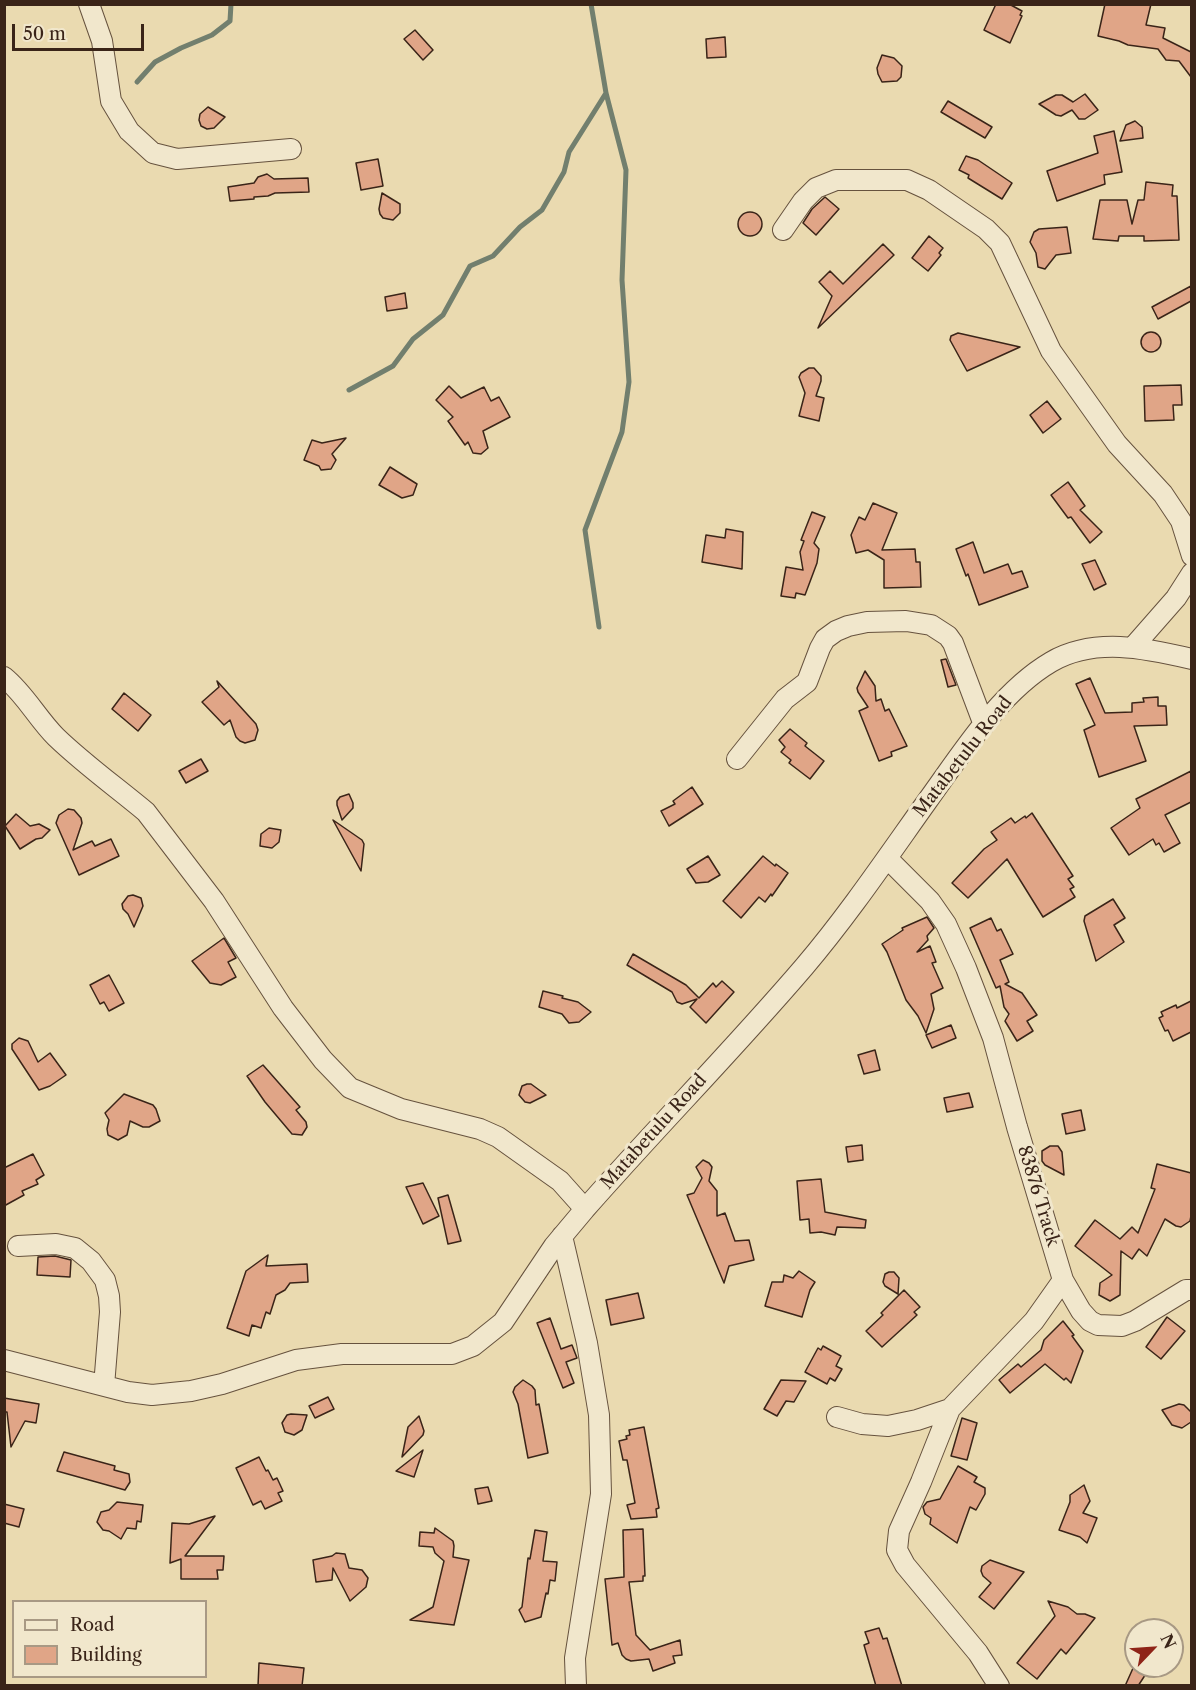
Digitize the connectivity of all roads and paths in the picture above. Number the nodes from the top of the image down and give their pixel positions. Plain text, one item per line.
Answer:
1 (89, 4) edge
2 (291, 149) dead end
3 (783, 230) dead end
4 (1191, 556) edge
5 (1191, 573) edge
6 (1133, 647) junction
7 (1191, 659) edge
8 (4, 677) edge
9 (984, 725) junction
10 (737, 759) dead end
11 (887, 858) junction
12 (585, 1209) junction
13 (562, 1236) junction
14 (18, 1246) dead end
15 (1063, 1280) junction
16 (1191, 1290) edge
17 (4, 1360) edge
18 (104, 1386) junction
19 (950, 1409) junction
20 (837, 1417) dead end
21 (576, 1686) edge
22 (999, 1686) edge

1 - 2 street
3 - 4 street
5 - 6 street
6 - 7 street, Matabetulu Road
6 - 9 street, Matabetulu Road
8 - 12 street
9 - 10 street
9 - 11 street, Matabetulu Road
11 - 12 street, Matabetulu Road
11 - 15 street, 83876 Track
12 - 13 street, Matabetulu Road
13 - 18 street, Matabetulu Road
13 - 21 street
14 - 18 street
15 - 16 street, 83876 Track
15 - 19 street
17 - 18 street, Matabetulu Road
19 - 20 street
19 - 22 street

